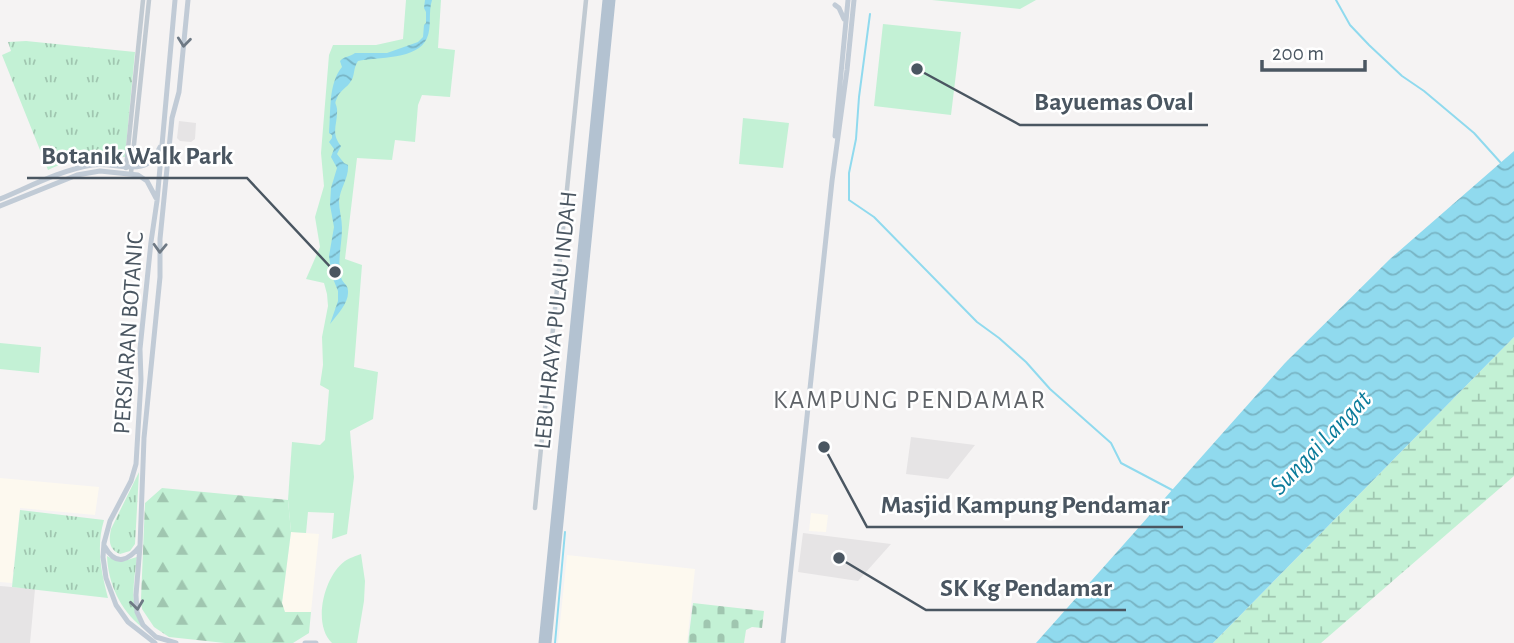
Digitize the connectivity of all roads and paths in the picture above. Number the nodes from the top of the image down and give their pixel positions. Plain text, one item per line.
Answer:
1 (144, 0) edge
2 (149, 0) edge
3 (176, 0) edge
4 (188, 0) edge
5 (586, 0) edge
6 (609, 0) edge
7 (848, 0) edge
8 (854, 0) edge
9 (835, 5) dead end
10 (846, 22) junction
11 (167, 82) junction
12 (179, 84) junction
13 (162, 141) junction
14 (129, 169) junction
15 (832, 181) junction
16 (0, 199) edge
17 (157, 201) junction
18 (0, 206) edge
19 (141, 337) junction
20 (154, 338) junction
21 (535, 508) dead end
22 (104, 543) junction
23 (140, 546) junction
24 (155, 643) edge
25 (176, 643) edge
26 (305, 643) edge
27 (316, 643) edge
28 (542, 643) edge
29 (548, 643) edge
30 (783, 643) edge

1 - 14 street
2 - 14 street
3 - 11 main road, PERSIARAN BOTANIC
4 -> 12 main road, PERSIARAN BOTANIC
5 - 21 street
6 - 28 main road, LEBUHRAYA PULAU INDAH
6 - 29 main road, LEBUHRAYA PULAU INDAH
7 - 10 main road
8 - 15 main road
9 - 10 main road
10 - 15 main road
11 - 12 main road
11 - 13 main road, PERSIARAN BOTANIC
12 -> 20 main road, PERSIARAN BOTANIC
13 - 14 main road
13 - 17 main road, PERSIARAN BOTANIC
14 - 16 main road
14 - 17 main road
14 - 18 main road
15 - 30 main road
17 - 19 main road, PERSIARAN BOTANIC
19 - 20 main road
19 - 22 main road, PERSIARAN BOTANIC
20 - 23 main road, PERSIARAN BOTANIC
22 - 23 main road
22 - 24 main road, PERSIARAN BOTANIC
23 -> 25 main road, PERSIARAN BOTANIC
26 - 27 main road

